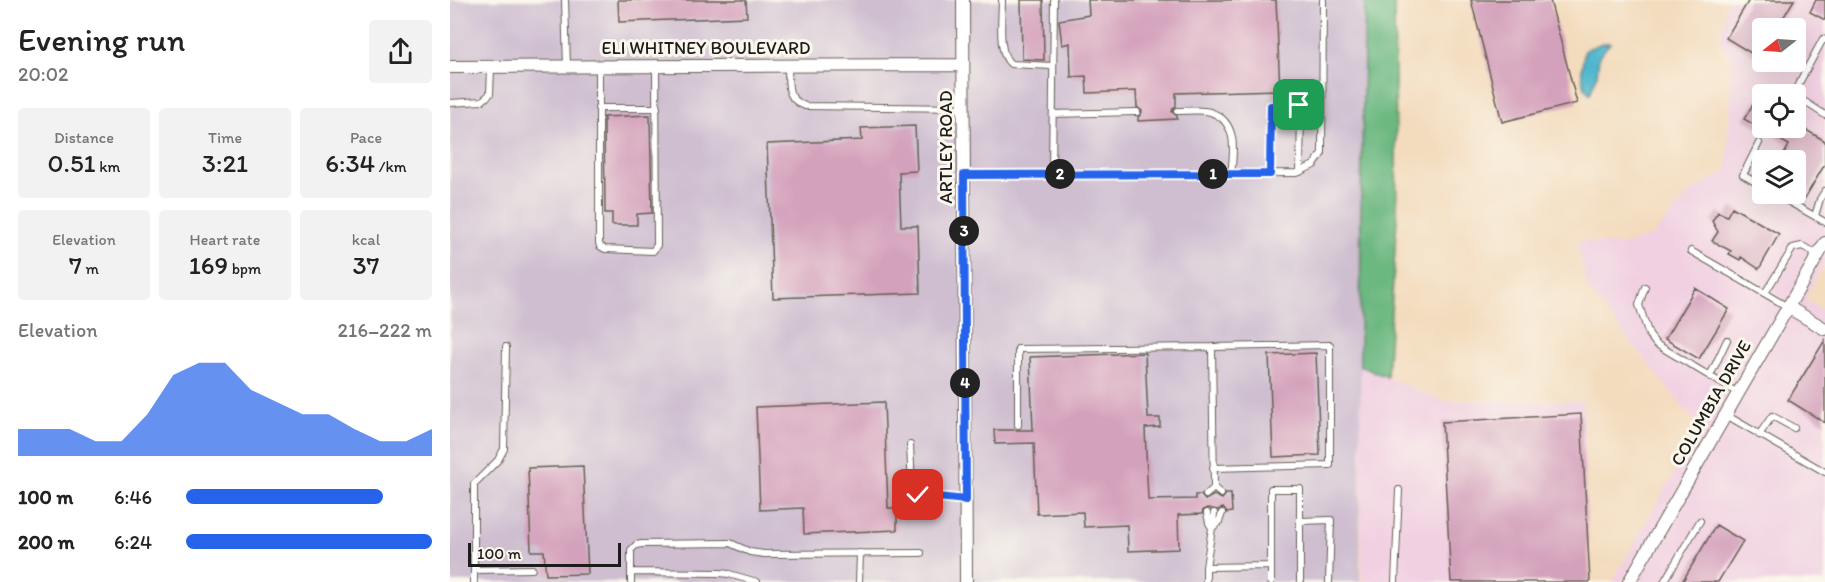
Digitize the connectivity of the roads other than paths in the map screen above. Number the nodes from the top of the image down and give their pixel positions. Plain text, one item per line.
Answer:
1 (565, 0) edge
2 (963, 0) edge
3 (1002, 0) edge
4 (1054, 0) edge
5 (1323, 0) edge
6 (1825, 40) edge
7 (963, 65) junction
8 (599, 66) junction
9 (656, 66) junction
10 (788, 66) junction
11 (1053, 66) junction
12 (450, 67) edge
13 (491, 67) junction
14 (567, 67) junction
15 (1800, 84) edge
16 (450, 103) edge
17 (1806, 103) edge
18 (598, 108) junction
19 (657, 108) junction
20 (963, 108) junction
21 (1177, 111) dead end
22 (1137, 112) dead end
23 (1053, 114) junction
24 (1825, 115) edge
25 (1759, 142) dead end
26 (1755, 150) edge
27 (1752, 156) edge
28 (1300, 172) junction
29 (1052, 174) junction
30 (1231, 174) junction
31 (1270, 174) junction
32 (964, 175) junction
33 (1752, 180) edge
34 (1825, 191) edge
35 (1793, 204) edge
36 (1815, 216) junction
37 (1825, 222) edge
38 (1822, 248) edge
39 (1691, 251) dead end
40 (1645, 288) dead end
41 (1765, 293) junction
42 (1788, 307) junction
43 (1825, 329) edge
44 (1727, 340) dead end
45 (506, 347) dead end
46 (1212, 347) junction
47 (1710, 376) junction
48 (1738, 393) junction
49 (1725, 415) junction
50 (1018, 425) dead end
51 (1794, 428) dead end
52 (1759, 435) junction
53 (910, 444) dead end
54 (1214, 468) junction
55 (1825, 472) edge
56 (1399, 490) dead end
57 (1206, 495) dead end
58 (966, 500) junction
59 (1210, 513) dead end
60 (1222, 513) dead end
61 (1300, 521) junction
62 (1700, 521) dead end
63 (1212, 528) junction
64 (860, 553) junction
65 (921, 553) dead end
66 (1270, 566) junction
67 (1206, 567) junction
68 (532, 569) dead end
69 (474, 570) junction
70 (631, 572) junction
71 (474, 582) edge
72 (631, 582) edge
73 (757, 582) edge
74 (859, 582) edge
75 (966, 582) edge
76 (1206, 582) edge
77 (1271, 582) edge
78 (1300, 582) edge
79 (1329, 582) edge
80 (1395, 582) edge
81 (1630, 582) edge
82 (1664, 582) edge

1 - 14 lane
2 - 7 street, ARTLEY ROAD
3 - 11 lane
4 - 11 lane
5 - 28 lane
6 - 15 lane
7 - 10 street, ELI WHITNEY BOULEVARD
7 - 20 street, ARTLEY ROAD
8 - 9 street, ELI WHITNEY BOULEVARD
8 - 14 street, ELI WHITNEY BOULEVARD
8 - 18 lane
9 - 10 street, ELI WHITNEY BOULEVARD
9 - 19 lane
10 - 20 lane
11 - 23 lane
12 - 13 street, ELI WHITNEY BOULEVARD
13 - 14 street, ELI WHITNEY BOULEVARD
13 - 16 lane
17 - 24 lane
18 - 19 lane
18 - 19 lane
20 - 32 street, ARTLEY ROAD
21 - 30 lane
22 - 23 lane
23 - 29 lane
25 - 26 lane
27 - 33 lane
28 - 31 lane
28 - 31 lane
29 - 30 lane
29 - 32 lane
30 - 31 lane
32 - 58 street, ARTLEY ROAD
34 - 36 lane
35 - 36 lane
36 - 37 lane
38 - 41 lane
38 - 42 street, COLUMBIA DRIVE
39 - 41 lane
40 - 47 lane
41 - 42 lane
42 - 43 street
42 - 48 street, COLUMBIA DRIVE
44 - 47 lane
45 - 69 lane
46 - 50 lane
46 - 54 lane
46 - 54 lane
47 - 48 lane
48 - 49 street, COLUMBIA DRIVE
49 - 52 lane
49 - 81 street, COLUMBIA DRIVE
51 - 52 lane
52 - 55 lane
53 - 58 lane
54 - 57 lane
56 - 80 lane
58 - 75 street, ARTLEY ROAD
59 - 63 lane
60 - 63 lane
61 - 66 lane
61 - 78 lane
61 - 79 lane
62 - 82 lane
63 - 67 lane
64 - 65 lane
64 - 70 lane
64 - 74 lane
66 - 67 lane
66 - 77 lane
67 - 76 lane
68 - 69 lane
69 - 71 lane
70 - 72 lane
70 - 73 lane

